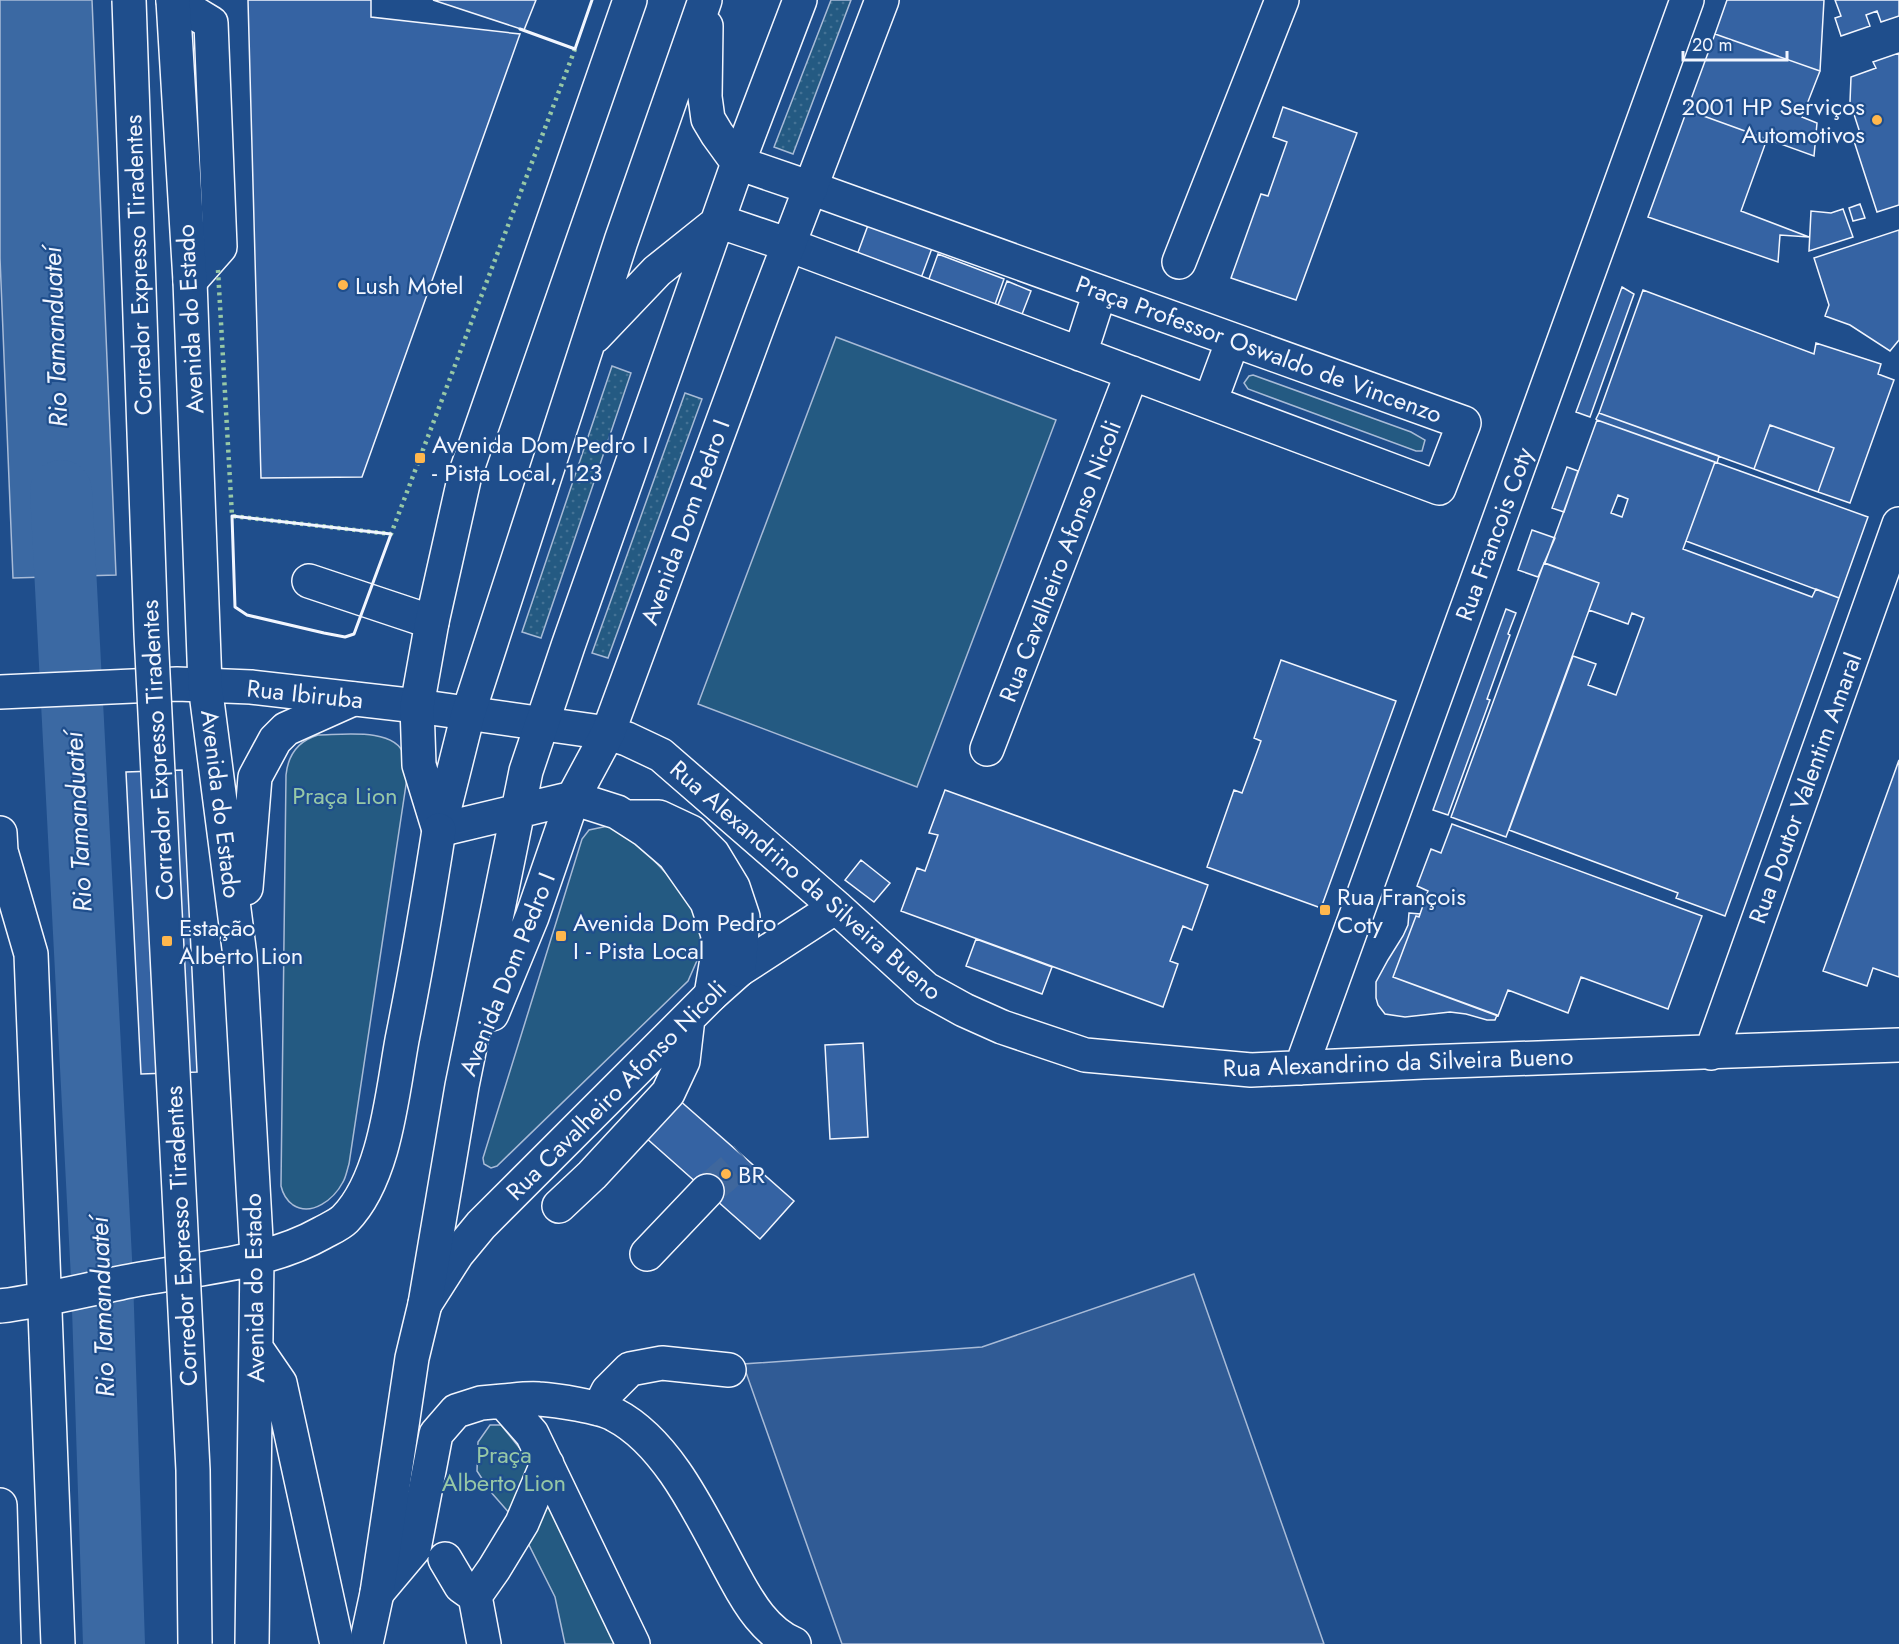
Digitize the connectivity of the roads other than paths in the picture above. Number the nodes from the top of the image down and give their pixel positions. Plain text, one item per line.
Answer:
1 (129, 0) edge
2 (173, 0) edge
3 (630, 0) edge
4 (707, 0) edge
5 (800, 0) edge
6 (882, 0) edge
7 (1282, 0) edge
8 (1687, 0) edge
9 (738, 163) junction
10 (811, 188) junction
11 (718, 221) junction
12 (789, 245) junction
13 (1179, 262) dead end
14 (1100, 292) junction
15 (1233, 340) junction
16 (588, 343) junction
17 (1080, 354) junction
18 (1132, 373) junction
19 (1210, 402) junction
20 (1899, 524) edge
21 (309, 581) dead end
22 (432, 622) junction
23 (191, 684) junction
24 (8, 692) edge
25 (354, 699) junction
26 (417, 706) junction
27 (468, 714) junction
28 (541, 724) junction
29 (608, 733) junction
30 (987, 749) dead end
31 (573, 798) junction
32 (518, 811) junction
33 (624, 816) junction
34 (439, 830) junction
35 (0, 834) edge
36 (0, 852) edge
37 (836, 907) junction
38 (240, 956) junction
39 (739, 970) junction
40 (711, 995) junction
41 (688, 1018) junction
42 (1899, 1045) edge
43 (1711, 1053) junction
44 (1301, 1068) junction
45 (462, 1086) junction
46 (707, 1191) tunnel mouth
47 (559, 1206) dead end
48 (647, 1254) dead end
49 (257, 1257) junction
50 (44, 1300) junction
51 (425, 1304) junction
52 (0, 1306) edge
53 (256, 1348) junction
54 (729, 1370) dead end
55 (503, 1401) junction
56 (599, 1409) junction
57 (547, 1464) junction
58 (0, 1505) edge
59 (445, 1559) dead end
60 (377, 1593) junction
61 (475, 1596) junction
62 (4, 1644) edge
63 (58, 1644) edge
64 (195, 1644) edge
65 (252, 1644) edge
66 (337, 1644) edge
67 (366, 1644) edge
68 (484, 1644) edge
69 (633, 1644) edge
70 (794, 1644) edge

1 - 64 main road, Corredor Expresso Tiradentes, bridge
2 - 23 main road, Avenida do Estado
3 - 22 main road
4 - 9 main road
4 - 16 main road
5 - 9 main road, Avenida Dom Pedro I
6 - 10 main road, Avenida Dom Pedro I
7 - 13 main road
8 - 44 main road, Rua Francois Coty
9 - 10 main road, Praça Professor Oswaldo de Vincenzo
9 - 11 main road, Avenida Dom Pedro I
10 - 12 main road, Avenida Dom Pedro I
10 - 14 main road, Praça Professor Oswaldo de Vincenzo
11 - 12 main road, Praça Professor Oswaldo de Vincenzo
11 - 16 main road
11 - 28 main road, Avenida Dom Pedro I
12 - 17 main road, Praça Professor Oswaldo de Vincenzo
12 - 29 main road, Avenida Dom Pedro I
14 - 15 main road, Praça Professor Oswaldo de Vincenzo
14 - 17 main road
15 - 19 main road
15 - 19 main road, Praça Professor Oswaldo de Vincenzo
16 - 27 main road
17 - 18 main road, Praça Professor Oswaldo de Vincenzo
18 - 19 main road, Praça Professor Oswaldo de Vincenzo
18 - 30 main road, Rua Cavalheiro Afonso Nicoli
20 - 43 main road, Rua Doutor Valentim Amaral
21 - 22 main road
22 - 26 main road
23 - 24 main road, Rua Ibiruba
23 - 25 main road, Rua Ibiruba
23 - 38 main road, Avenida do Estado
25 - 26 main road, Rua Ibiruba
25 - 38 main road
26 - 27 main road, Rua Ibiruba
26 - 34 main road
27 - 28 main road, Rua Ibiruba
27 - 34 main road
28 - 29 main road, Rua Ibiruba
28 - 32 main road, Avenida Dom Pedro I
29 - 31 main road, Avenida Dom Pedro I
29 - 37 main road, Rua Alexandrino da Silveira Bueno
31 - 32 main road
31 - 33 main road
31 - 45 main road, Avenida Dom Pedro I
32 - 34 main road
32 - 45 main road, Avenida Dom Pedro I
33 - 39 main road
33 - 40 main road
34 - 49 main road
35 - 36 main road
36 - 50 main road
37 - 39 main road, Rua Cavalheiro Afonso Nicoli
37 - 44 main road, Rua Alexandrino da Silveira Bueno
38 - 49 main road, Avenida do Estado
39 - 40 main road, Rua Cavalheiro Afonso Nicoli
40 - 41 main road, Rua Cavalheiro Afonso Nicoli
41 - 47 main road
41 - 51 main road, Rua Cavalheiro Afonso Nicoli
42 - 43 main road, Rua Alexandrino da Silveira Bueno
43 - 44 main road, Rua Alexandrino da Silveira Bueno
45 - 51 main road
46 - 48 main road
49 - 50 main road
49 - 53 main road, Avenida do Estado
50 - 52 main road
50 - 63 main road
51 - 60 main road
53 - 65 main road, Avenida do Estado
53 - 66 main road
54 - 56 main road
55 - 56 main road
55 - 57 main road
55 - 60 main road
56 - 70 main road
57 - 61 main road
57 - 69 main road
58 - 62 main road
59 - 61 main road
60 - 67 main road
61 - 68 main road

